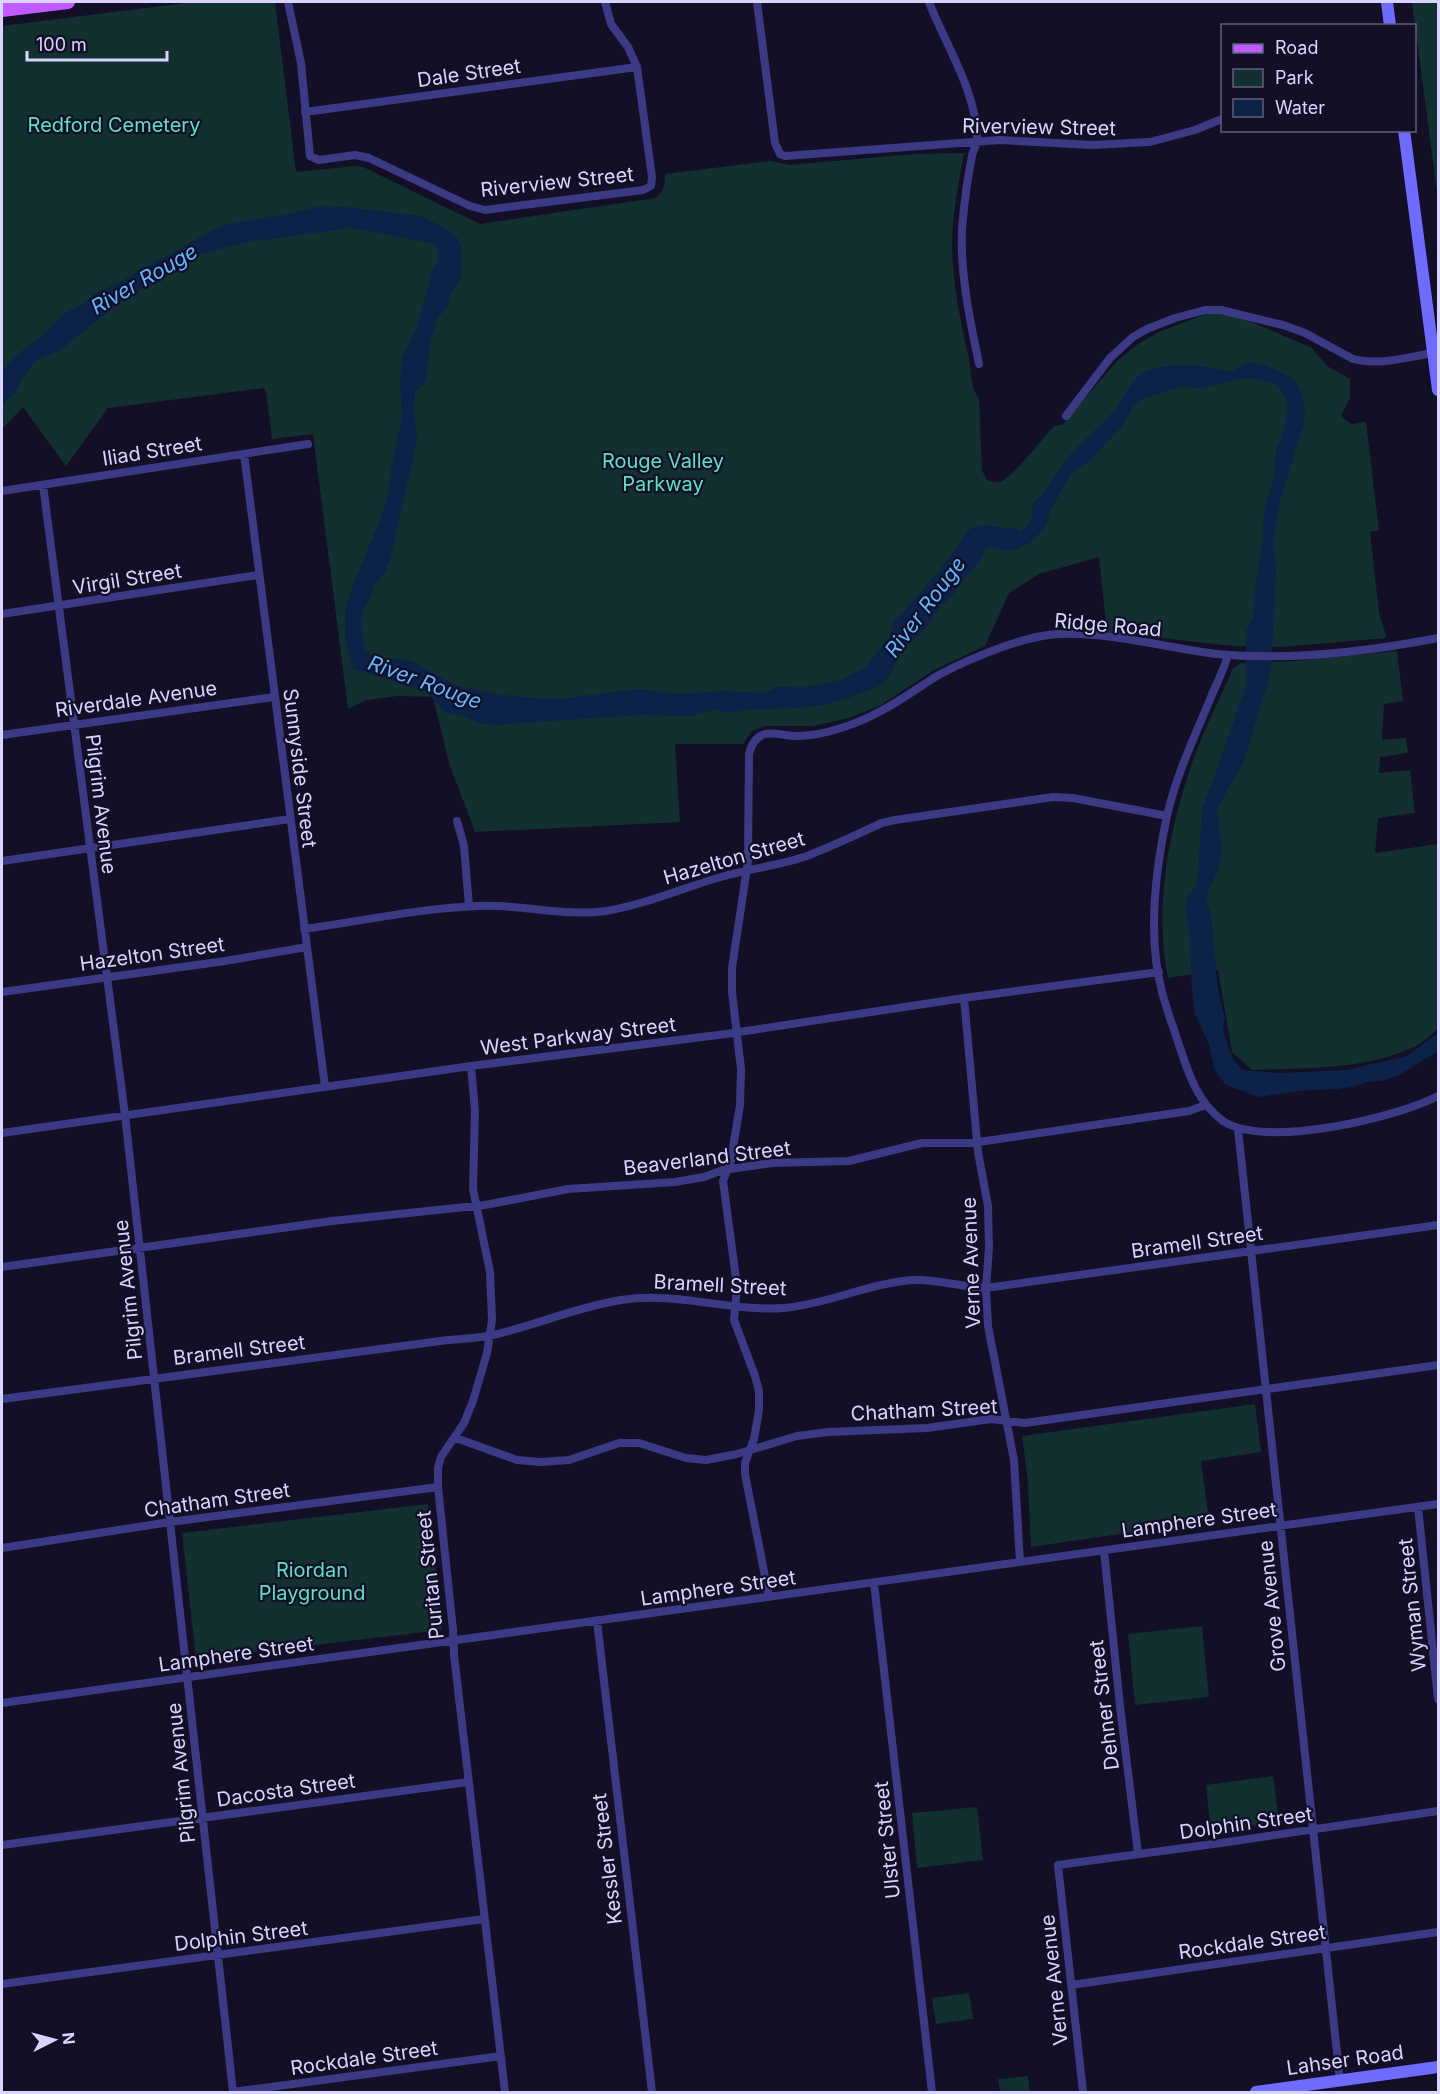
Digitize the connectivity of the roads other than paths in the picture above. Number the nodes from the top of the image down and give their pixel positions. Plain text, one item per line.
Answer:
1 (68, 2) edge
2 (288, 2) edge
3 (605, 2) edge
4 (757, 2) edge
5 (929, 2) edge
6 (1387, 2) edge
7 (2, 10) edge
8 (1390, 24) edge
9 (636, 67) junction
10 (305, 112) junction
11 (1221, 118) edge
12 (1404, 132) edge
13 (977, 141) junction
14 (1434, 353) junction
15 (979, 364) dead end
16 (1438, 390) edge
17 (1066, 416) dead end
18 (309, 444) dead end
19 (244, 454) junction
20 (43, 485) junction
21 (2, 491) edge
22 (258, 575) junction
23 (59, 607) junction
24 (2, 614) edge
25 (1438, 638) edge
26 (1231, 655) junction
27 (274, 697) junction
28 (74, 724) junction
29 (2, 735) edge
30 (1167, 816) junction
31 (290, 819) junction
32 (457, 821) dead end
33 (90, 848) junction
34 (2, 861) edge
35 (748, 870) junction
36 (470, 906) junction
37 (304, 929) junction
38 (307, 947) junction
39 (1159, 972) junction
40 (106, 977) junction
41 (2, 992) edge
42 (964, 998) junction
43 (737, 1033) junction
44 (471, 1066) junction
45 (325, 1087) junction
46 (1438, 1096) edge
47 (1206, 1105) junction
48 (125, 1115) junction
49 (1238, 1129) junction
50 (2, 1132) edge
51 (978, 1142) junction
52 (727, 1169) junction
53 (475, 1206) junction
54 (1438, 1225) edge
55 (140, 1248) junction
56 (1251, 1251) junction
57 (2, 1267) edge
58 (986, 1288) junction
59 (735, 1306) junction
60 (491, 1335) junction
61 (1438, 1365) edge
62 (154, 1378) junction
63 (1266, 1389) junction
64 (2, 1399) edge
65 (1007, 1422) junction
66 (456, 1438) junction
67 (751, 1449) junction
68 (438, 1487) junction
69 (1438, 1504) edge
70 (1418, 1507) junction
71 (170, 1522) junction
72 (1280, 1525) junction
73 (2, 1548) edge
74 (1104, 1551) junction
75 (1020, 1562) junction
76 (874, 1583) junction
77 (769, 1597) junction
78 (597, 1621) junction
79 (454, 1641) junction
80 (187, 1677) junction
81 (1438, 1699) edge
82 (2, 1703) edge
83 (468, 1782) junction
84 (1438, 1811) edge
85 (203, 1819) junction
86 (1313, 1829) junction
87 (2, 1845) edge
88 (1138, 1854) junction
89 (1058, 1865) joint
90 (484, 1919) junction
91 (1438, 1932) edge
92 (1326, 1948) junction
93 (218, 1955) junction
94 (2, 1984) edge
95 (1071, 1985) junction
96 (501, 2056) junction
97 (1438, 2067) edge
98 (1340, 2081) junction
99 (233, 2092) edge
100 (505, 2092) edge
101 (652, 2092) edge
102 (932, 2092) edge
103 (1083, 2092) edge
104 (1256, 2092) edge

1 - 7 main road
2 - 10 street
3 - 9 street
4 - 13 street, Riverview Street
5 - 13 street
6 - 8 main road
9 - 10 street, Dale Street
9 - 10 street, Riverview Street
11 - 13 street, Riverview Street
12 - 14 main road
13 - 15 street
14 - 16 main road
14 - 17 street
18 - 19 street, Iliad Street
19 - 20 street, Iliad Street
19 - 22 street, Sunnyside Street
20 - 21 street, Iliad Street
20 - 23 street, Pilgrim Avenue
22 - 23 street, Virgil Street
22 - 27 street, Sunnyside Street
23 - 24 street, Virgil Street
23 - 28 street, Pilgrim Avenue
25 - 26 street, Ridge Road
26 - 30 street
26 - 35 street, Ridge Road
27 - 28 street, Riverdale Avenue
27 - 31 street, Sunnyside Street
28 - 29 street, Riverdale Avenue
28 - 33 street, Pilgrim Avenue
30 - 35 street, Hazelton Street
30 - 39 street
31 - 33 street
31 - 37 street, Sunnyside Street
32 - 36 street
33 - 34 street
33 - 40 street, Pilgrim Avenue
35 - 36 street, Hazelton Street
35 - 43 street
36 - 37 street, Hazelton Street
37 - 38 street, Sunnyside Street
38 - 40 street, Hazelton Street
38 - 45 street, Sunnyside Street
39 - 42 street, West Parkway Street
39 - 47 street
40 - 41 street, Hazelton Street
40 - 48 street, Pilgrim Avenue
42 - 43 street, West Parkway Street
42 - 51 street, Verne Avenue
43 - 44 street, West Parkway Street
43 - 52 street
44 - 45 street, West Parkway Street
44 - 53 street, Puritan Street
45 - 48 street, West Parkway Street
46 - 49 street
47 - 49 street
47 - 51 street, Beaverland Street
48 - 50 street, West Parkway Street
48 - 55 street, Pilgrim Avenue
49 - 56 street, Grove Avenue
51 - 52 street, Beaverland Street
51 - 58 street, Verne Avenue
52 - 53 street, Beaverland Street
52 - 59 street
53 - 55 street, Beaverland Street
53 - 60 street, Puritan Street
54 - 56 street, Bramell Street
55 - 57 street, Beaverland Street
55 - 62 street, Pilgrim Avenue
56 - 58 street, Bramell Street
56 - 63 street, Grove Avenue
58 - 59 street, Bramell Street
58 - 65 street, Verne Avenue
59 - 60 street, Bramell Street
59 - 67 street
60 - 62 street, Bramell Street
60 - 66 street, Puritan Street
61 - 63 street, Chatham Street
62 - 64 street, Bramell Street
62 - 71 street, Pilgrim Avenue
63 - 65 street, Chatham Street
63 - 72 street, Grove Avenue
65 - 67 street, Chatham Street
65 - 75 street, Verne Avenue
66 - 67 street, Chatham Street
66 - 68 street, Puritan Street
67 - 77 street
68 - 71 street, Chatham Street
68 - 79 street, Puritan Street
69 - 70 street, Lamphere Street
70 - 72 street, Lamphere Street
70 - 81 street, Wyman Street
71 - 73 street, Chatham Street
71 - 80 street, Pilgrim Avenue
72 - 74 street, Lamphere Street
72 - 86 street, Grove Avenue
74 - 75 street, Lamphere Street
74 - 88 street, Dehner Street
75 - 76 street, Lamphere Street
76 - 77 street, Lamphere Street
76 - 102 street, Ulster Street
77 - 78 street, Lamphere Street
78 - 79 street, Lamphere Street
78 - 101 street, Kessler Street
79 - 80 street, Lamphere Street
79 - 83 street, Puritan Street
80 - 82 street, Lamphere Street
80 - 85 street, Pilgrim Avenue
83 - 85 street, Dacosta Street
83 - 90 street, Puritan Street
84 - 86 street, Dolphin Street
85 - 87 street, Dacosta Street
85 - 93 street, Pilgrim Avenue
86 - 88 street, Dolphin Street
86 - 92 street, Grove Avenue
88 - 89 street, Dolphin Street
89 - 95 street, Verne Avenue
90 - 93 street, Dolphin Street
90 - 96 street, Puritan Street
91 - 92 street, Rockdale Street
92 - 95 street, Rockdale Street
92 - 98 street, Grove Avenue
93 - 94 street, Dolphin Street
93 - 99 street, Pilgrim Avenue
95 - 103 street, Verne Avenue
96 - 99 street, Rockdale Street
96 - 100 street, Puritan Street
97 - 98 main road, Lahser Road
98 - 104 main road, Lahser Road

